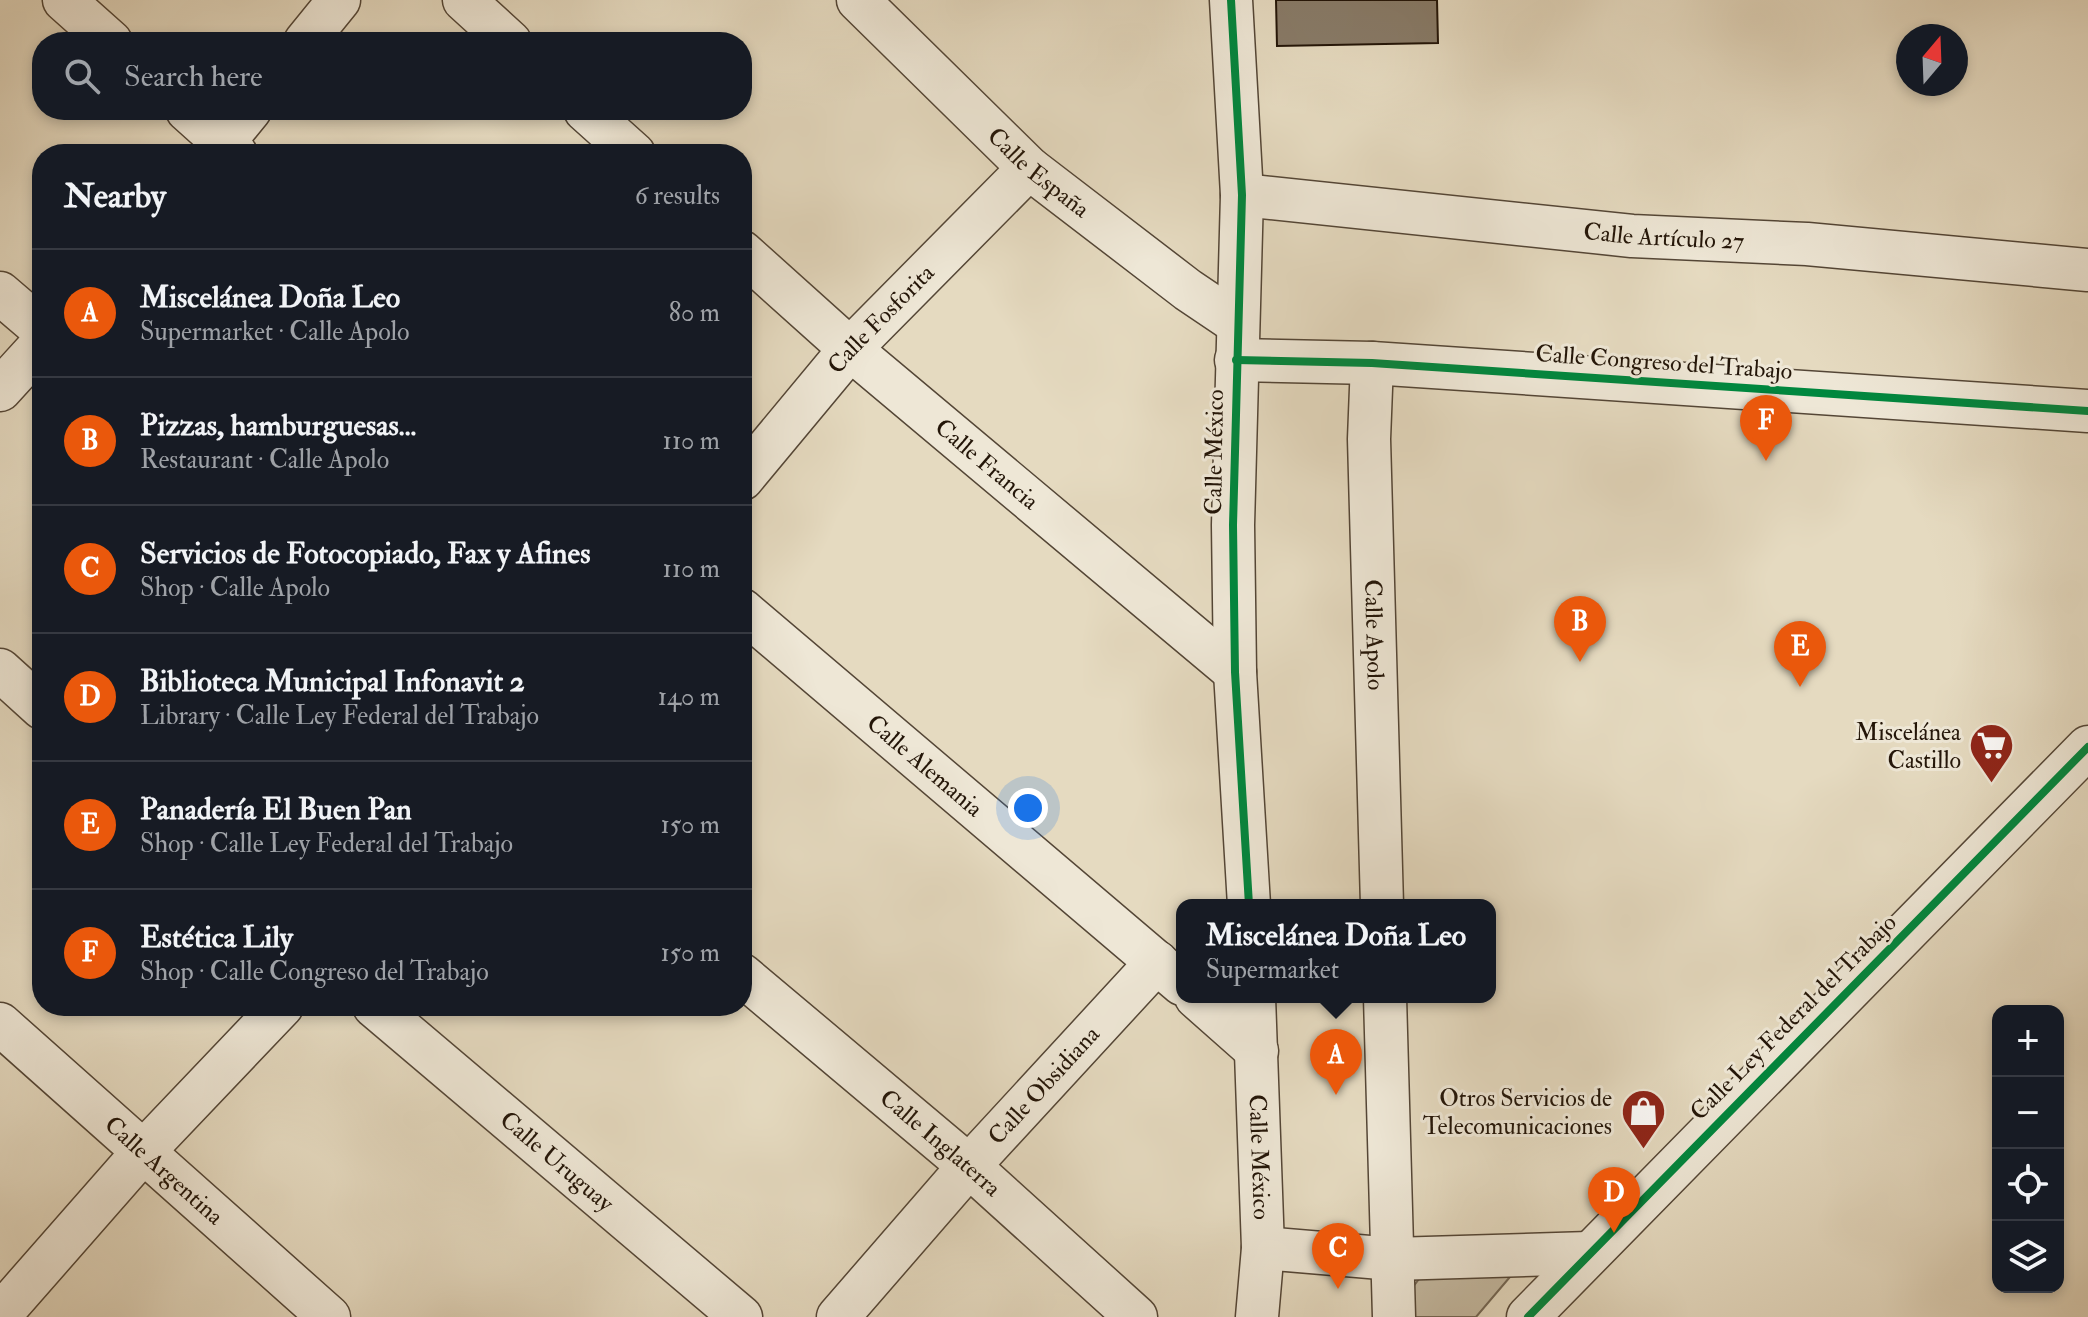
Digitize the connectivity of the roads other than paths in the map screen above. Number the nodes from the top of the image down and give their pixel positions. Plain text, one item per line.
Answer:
1 (64, 0) edge
2 (339, 0) edge
3 (464, 0) edge
4 (858, 0) edge
5 (1231, 0) edge
6 (100, 32) edge
7 (313, 32) edge
8 (499, 32) edge
9 (196, 120) edge
10 (244, 120) edge
11 (596, 120) edge
12 (219, 144) edge
13 (229, 144) edge
14 (623, 144) edge
15 (1029, 168) junction
16 (1242, 195) junction
17 (752, 261) edge
18 (2088, 270) edge
19 (0, 293) edge
20 (32, 320) edge
21 (1237, 342) junction
22 (850, 349) junction
23 (32, 355) edge
24 (1372, 363) junction
25 (0, 390) edge
26 (2088, 411) edge
27 (752, 467) edge
28 (752, 619) edge
29 (0, 670) edge
30 (1235, 672) junction
31 (32, 699) edge
32 (2088, 747) edge
33 (1249, 899) edge
34 (1382, 899) edge
35 (1169, 973) edge
36 (752, 983) edge
37 (1203, 1003) edge
38 (1254, 1003) edge
39 (1385, 1003) edge
40 (272, 1016) edge
41 (386, 1016) edge
42 (0, 1024) edge
43 (1257, 1051) junction
44 (143, 1152) junction
45 (969, 1166) junction
46 (1263, 1248) junction
47 (1589, 1253) junction
48 (1393, 1259) junction
49 (0, 1315) edge
50 (329, 1317) edge
51 (741, 1317) edge
52 (838, 1317) edge
53 (1136, 1317) edge
54 (1257, 1317) edge
55 (1394, 1317) edge
56 (1528, 1317) edge

1 - 6 street
2 - 7 street
3 - 8 street
4 - 15 street, Calle España
5 - 16 street, Calle México
9 - 12 street
10 - 13 street
11 - 14 street
15 - 21 street, Calle España
15 - 22 street, Calle Fosforita
16 - 18 street, Calle Artículo 27
16 - 21 street, Calle México
17 - 22 street, Calle Francia
19 - 20 street
21 - 24 street, Calle Congreso del Trabajo
21 - 30 street, Calle México
22 - 27 street, Calle Fosforita
22 - 30 street, Calle Francia
23 - 25 street
24 - 26 street, Calle Congreso del Trabajo
24 - 34 street, Calle Apolo
28 - 35 street, Calle Alemania
29 - 31 street
30 - 33 street, Calle México
32 - 47 street, Calle Ley Federal del Trabajo
35 - 45 street, Calle Obsidiana
36 - 45 street, Calle Inglaterra
37 - 43 street
38 - 43 street, Calle México
39 - 48 street
40 - 44 street
41 - 51 street, Calle Uruguay
42 - 44 street, Calle Argentina
43 - 46 street, Calle México
44 - 49 street
44 - 50 street, Calle Argentina
45 - 52 street, Calle Obsidiana
45 - 53 street, Calle Inglaterra
46 - 48 street
46 - 54 street, Calle México
47 - 48 street
47 - 56 street, Calle Ley Federal del Trabajo
48 - 55 street

